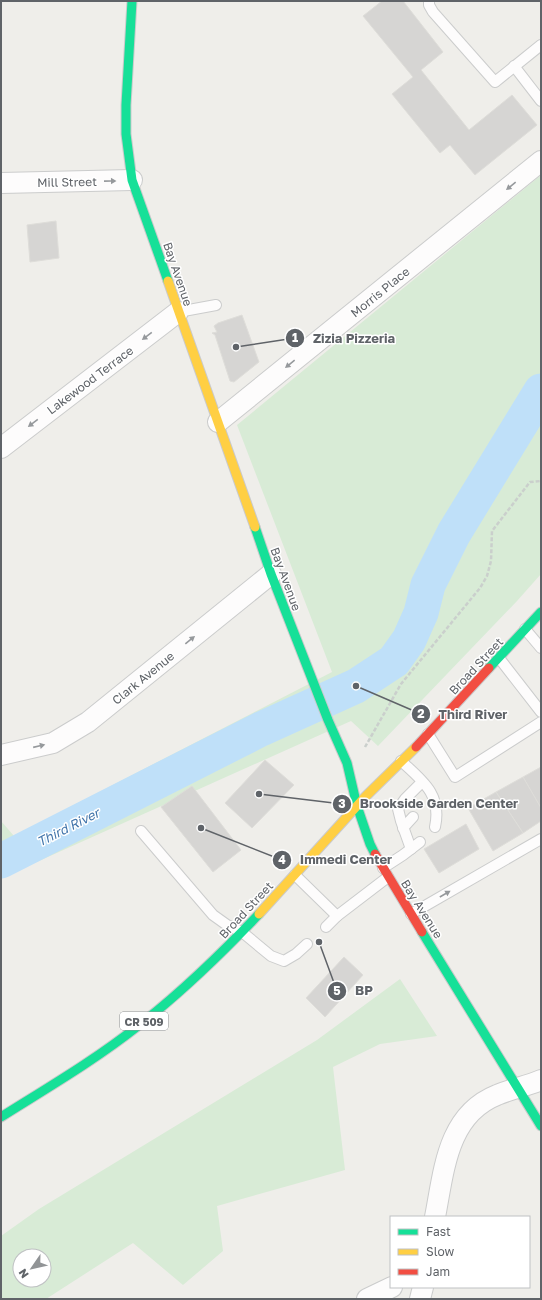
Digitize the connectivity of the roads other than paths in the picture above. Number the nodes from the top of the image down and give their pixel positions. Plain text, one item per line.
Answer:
1 (132, 1) edge
2 (429, 1) edge
3 (541, 45) edge
4 (514, 66) junction
5 (541, 101) edge
6 (541, 161) edge
7 (132, 180) junction
8 (1, 183) edge
9 (216, 305) dead end
10 (178, 312) junction
11 (218, 422) junction
12 (1, 448) edge
13 (271, 574) junction
14 (541, 612) edge
15 (525, 629) junction
16 (541, 648) edge
17 (499, 658) junction
18 (541, 712) edge
19 (541, 722) edge
20 (428, 734) junction
21 (1, 755) edge
22 (401, 761) junction
23 (422, 782) junction
24 (357, 806) junction
25 (414, 817) dead end
26 (435, 827) dead end
27 (403, 828) junction
28 (141, 831) dead end
29 (541, 838) edge
30 (420, 842) dead end
31 (411, 849) junction
32 (386, 873) junction
33 (295, 875) junction
34 (411, 914) junction
35 (337, 916) junction
36 (326, 927) dead end
37 (242, 932) junction
38 (307, 944) dead end
39 (541, 1080) edge
40 (518, 1089) junction
41 (1, 1117) edge
42 (541, 1126) edge
43 (435, 1216) edge
44 (390, 1288) edge
45 (423, 1288) edge
46 (367, 1299) edge
47 (420, 1299) edge

1 - 7 street, Bay Avenue
2 - 4 lane
3 - 4 lane
4 - 5 lane
6 -> 11 street, Morris Place
8 -> 7 street, Mill Street
7 - 10 street, Bay Avenue
9 - 10 lane
10 - 11 street, Bay Avenue
10 -> 12 street, Lakewood Terrace
11 - 13 street, Bay Avenue
21 -> 13 street, Clark Avenue
13 - 24 street, Bay Avenue
14 - 15 street, Broad Street / CR 509
15 - 16 lane
15 - 17 street, Broad Street / CR 509
17 - 18 lane
17 - 20 street, Broad Street / CR 509
19 - 20 lane
20 - 22 street, Broad Street / CR 509
22 - 23 lane
22 - 24 street, Broad Street / CR 509
23 - 26 lane
23 - 27 lane
24 - 32 street, Bay Avenue
24 - 33 street, Broad Street / CR 509
25 - 27 lane
27 - 31 lane
28 - 37 lane
34 -> 29 lane
30 - 31 lane
31 - 32 lane
32 - 34 street, Bay Avenue
32 - 35 lane
33 - 35 lane
33 - 37 street, Broad Street / CR 509
34 - 40 street, Bay Avenue
35 - 36 lane
37 - 38 lane
37 - 41 street, Broad Street / CR 509
39 - 40 street
40 - 42 street, Bay Avenue
40 - 43 street
44 - 46 street
45 - 47 street

